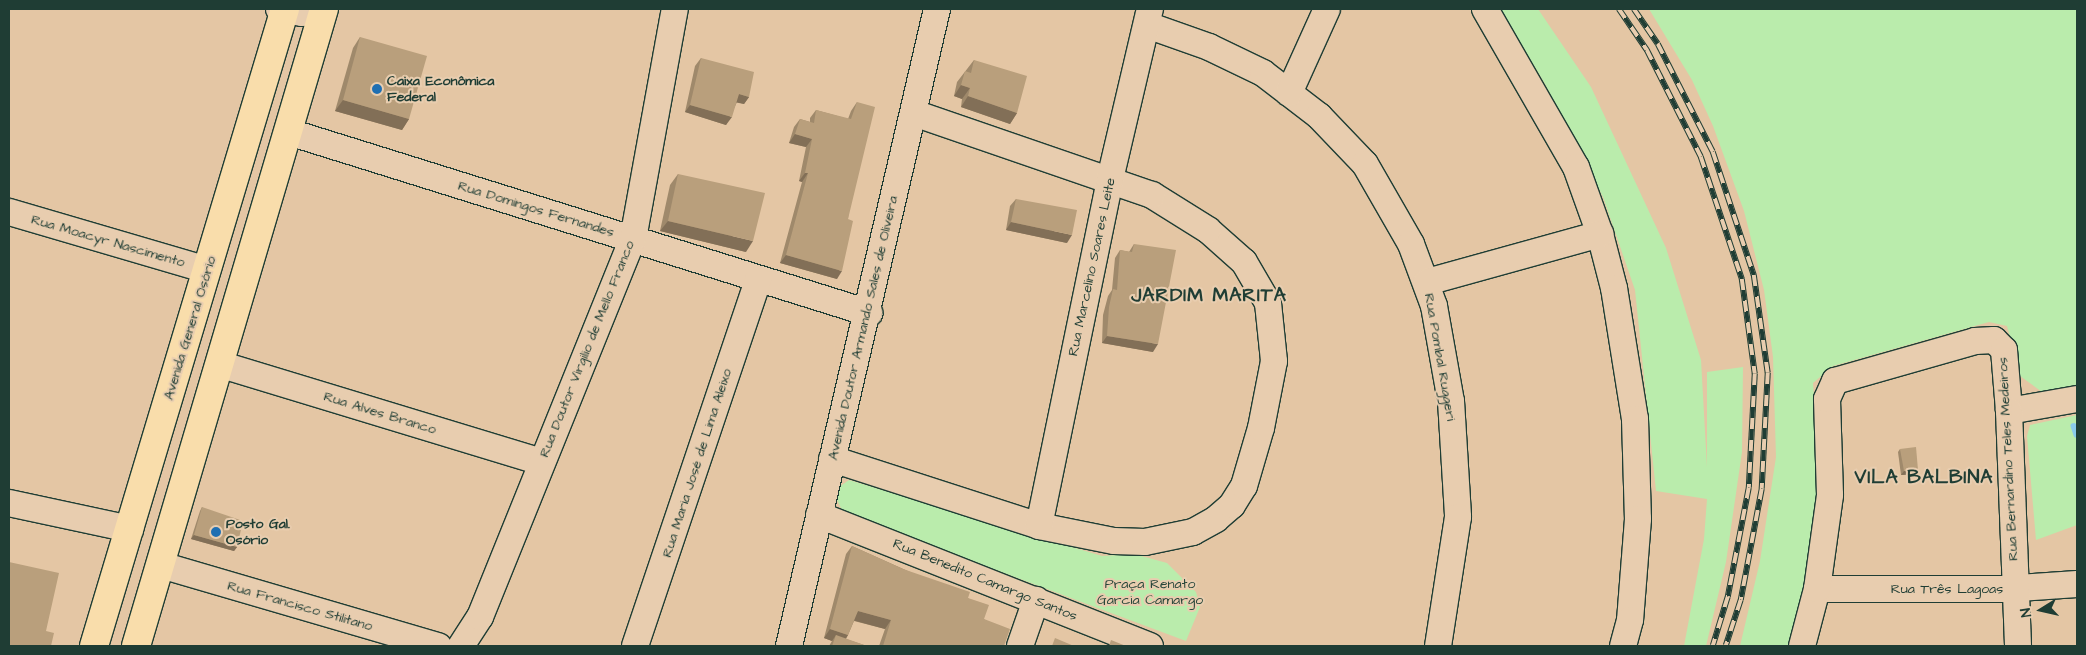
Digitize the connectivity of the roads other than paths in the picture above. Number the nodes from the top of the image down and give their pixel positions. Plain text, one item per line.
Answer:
1 (283, 9) edge
2 (317, 9) edge
3 (324, 9) edge
4 (675, 9) edge
5 (936, 9) edge
6 (1327, 9) edge
7 (1485, 9) edge
8 (1148, 17) edge
9 (1289, 93) junction
10 (914, 113) junction
11 (289, 132) junction
12 (1110, 179) junction
13 (9, 212) edge
14 (1600, 234) junction
15 (633, 239) junction
16 (207, 270) junction
17 (758, 280) junction
18 (1427, 282) junction
19 (869, 313) junction
20 (219, 364) junction
21 (2077, 399) edge
22 (2009, 411) junction
23 (832, 459) junction
24 (541, 462) junction
25 (9, 504) edge
26 (819, 515) junction
27 (1039, 526) junction
28 (130, 529) junction
29 (161, 565) junction
30 (2077, 584) edge
31 (2014, 588) junction
32 (1817, 589) junction
33 (1036, 600) junction
34 (94, 646) edge
35 (136, 646) edge
36 (438, 646) edge
37 (461, 646) edge
38 (635, 646) edge
39 (790, 646) edge
40 (1020, 646) edge
41 (1150, 646) edge
42 (1438, 646) edge
43 (1623, 646) edge
44 (1802, 646) edge
45 (2018, 646) edge

1 - 2 street
1 - 16 main road, Avenida General Osório
3 - 11 main road
4 - 15 street, Rua Doutor Virgilio de Mello Franco
5 - 10 street, Avenida Doutor Armando Sales de Oliveira
6 - 9 street
7 - 14 street
8 - 9 street, Rua Pombal Ruggeri
8 - 12 street, Rua Marcelino Soares Leite
9 - 18 street, Rua Pombal Ruggeri
10 - 12 street
10 - 19 street, Avenida Doutor Armando Sales de Oliveira
11 - 15 street, Rua Domingos Fernandes
11 - 20 main road
12 - 27 street, Rua Marcelino Soares Leite
12 - 27 street
13 - 16 street, Rua Moacyr Nascimento
14 - 18 street
14 - 43 street
15 - 17 street, Rua Domingos Fernandes
15 - 24 street, Rua Doutor Virgilio de Mello Franco
16 - 28 main road, Avenida General Osório
17 - 19 street, Rua Domingos Fernandes
17 - 38 street, Rua Maria José de Lima Aleixo
18 - 42 street, Rua Pombal Ruggeri
19 - 23 street, Avenida Doutor Armando Sales de Oliveira
20 - 24 street, Rua Alves Branco
20 - 29 main road
21 - 22 street
22 - 31 street, Rua Bernardino Teles Medeiros
22 - 32 street, Rua Bernardino Teles Medeiros
23 - 26 street, Avenida Doutor Armando Sales de Oliveira
23 - 27 street
24 - 37 street, Rua Doutor Virgilio de Mello Franco
25 - 28 street
26 - 33 street, Rua Benedito Camargo Santos
26 - 39 street, Avenida Doutor Armando Sales de Oliveira
28 - 34 main road, Avenida General Osório
29 - 35 main road
29 - 36 street, Rua Francisco Stilitano
30 - 31 street, Rua Três Lagoas
31 - 32 street, Rua Três Lagoas
31 - 45 street, Rua Bernardino Teles Medeiros
32 - 44 street
33 - 40 street
33 - 41 street, Rua Benedito Camargo Santos

